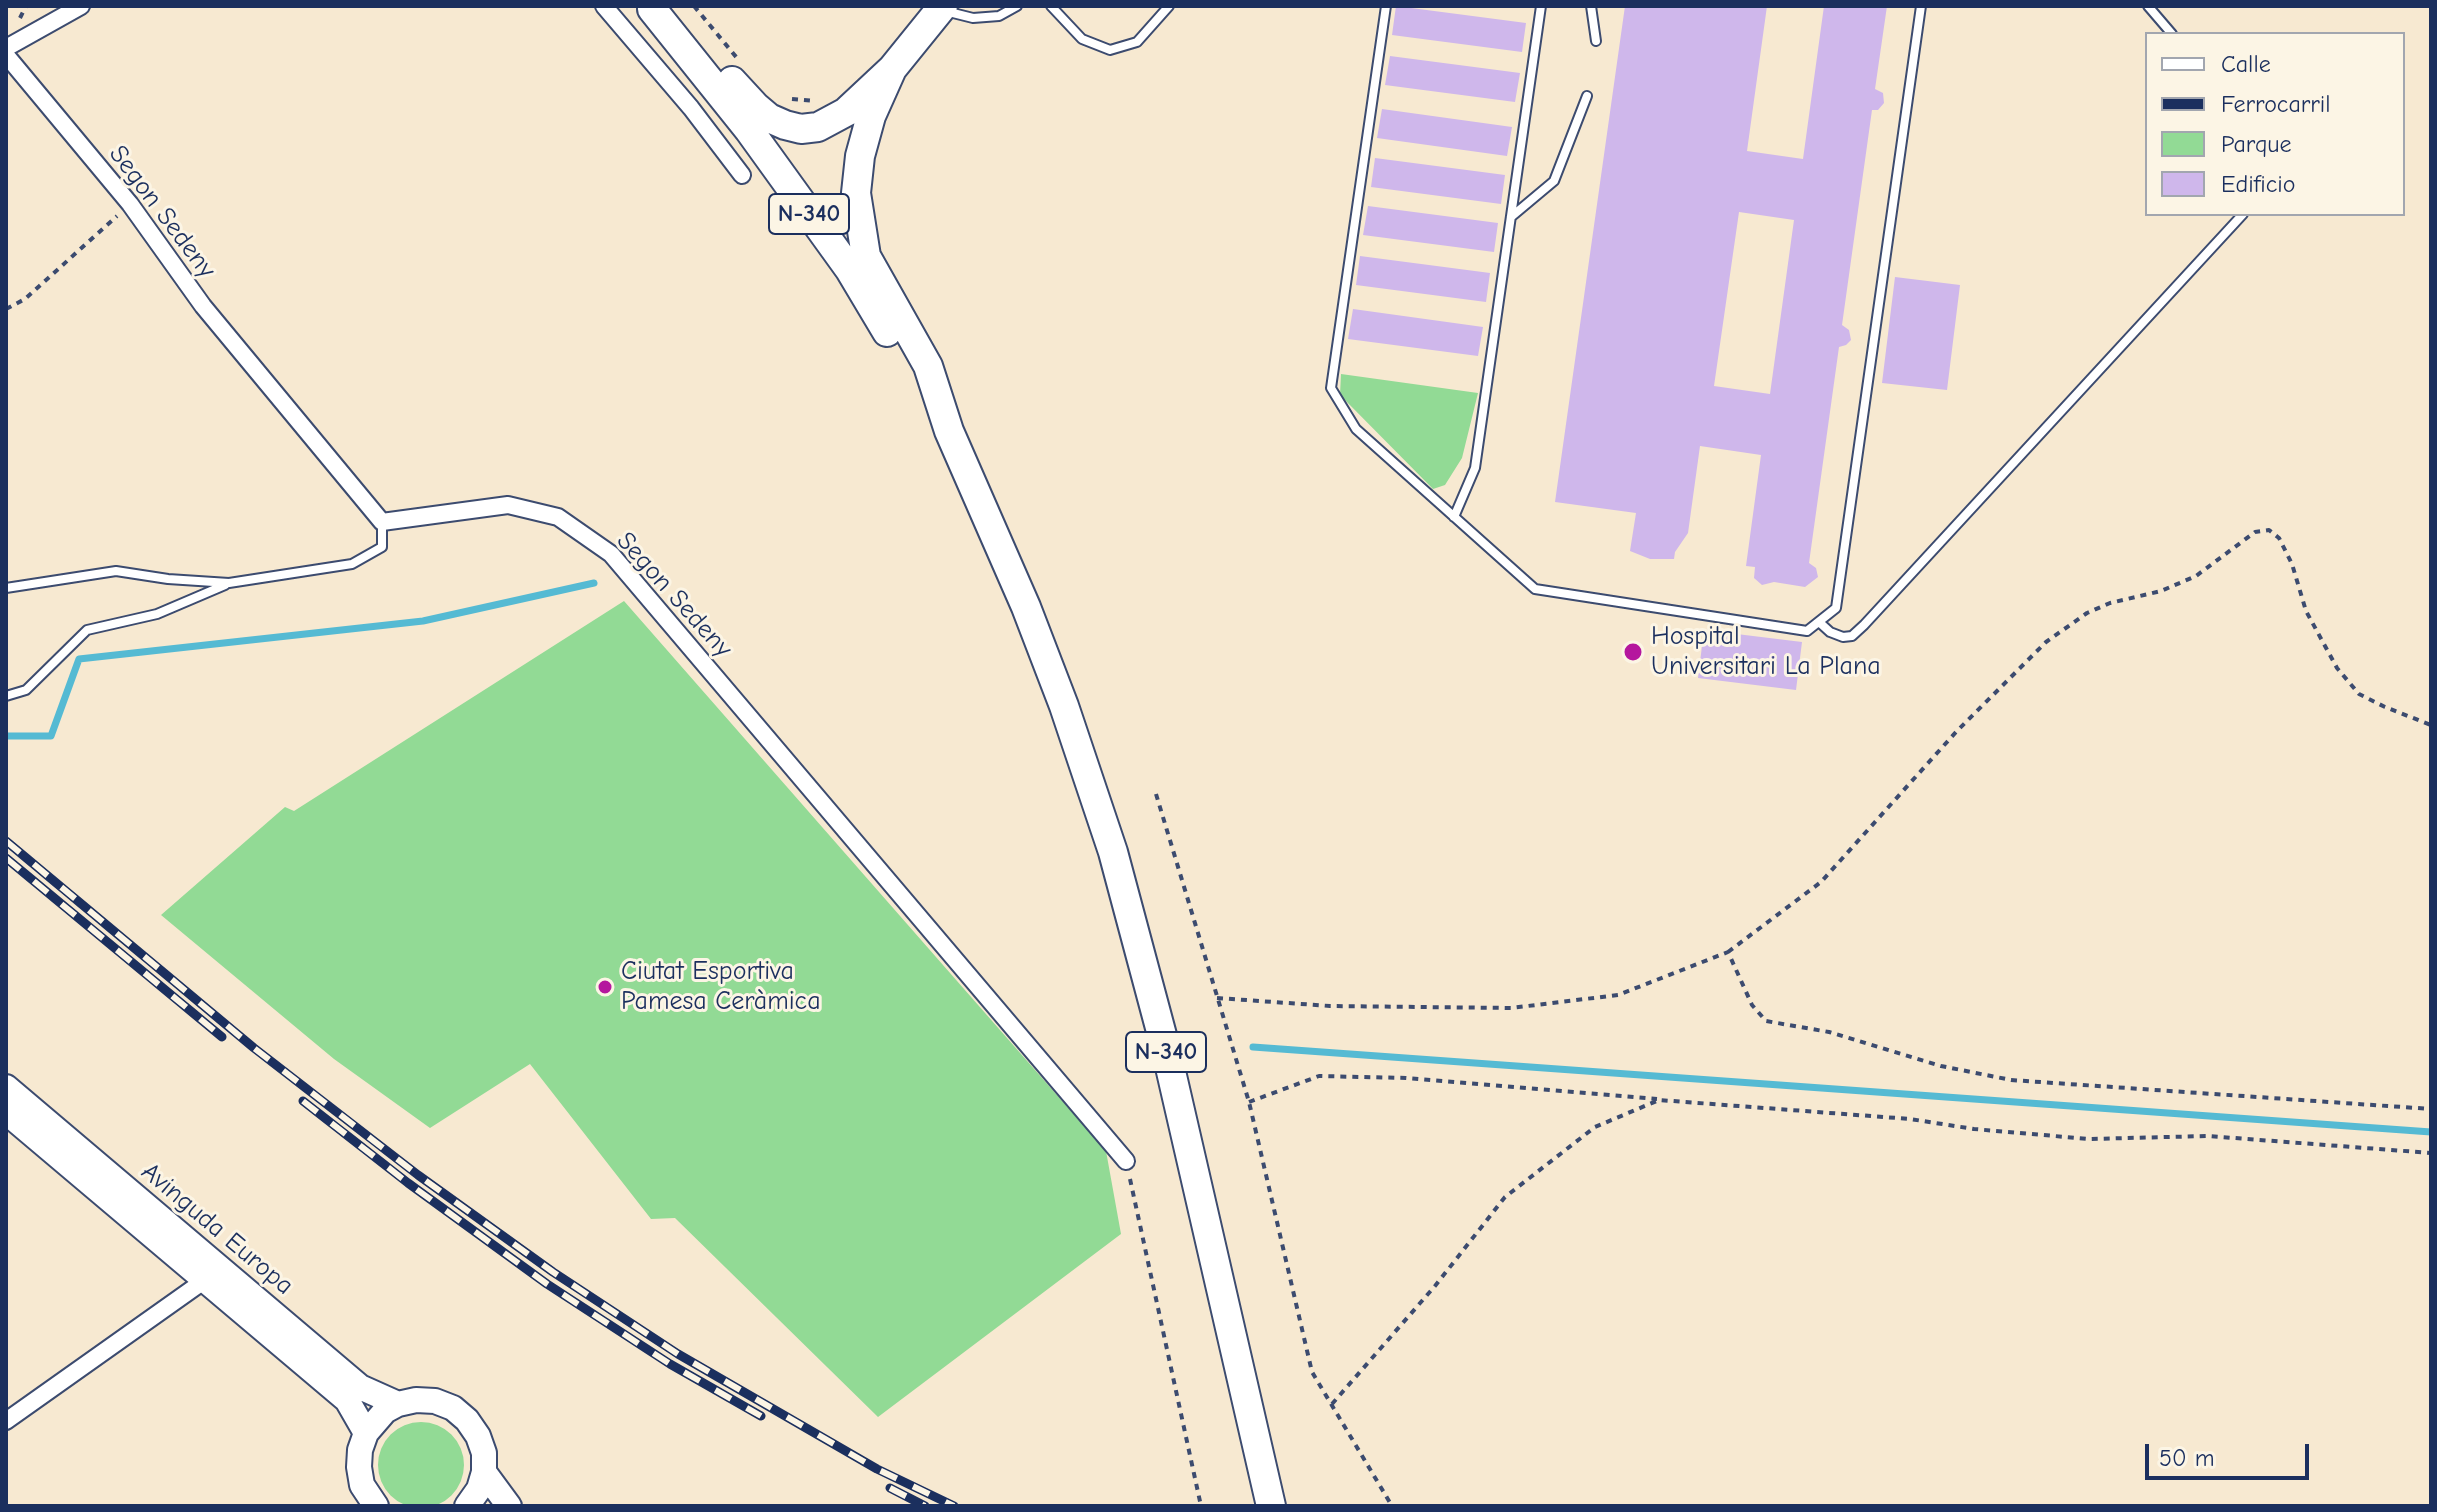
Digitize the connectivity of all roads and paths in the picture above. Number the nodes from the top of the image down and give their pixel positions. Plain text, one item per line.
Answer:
1 (81, 6) edge
2 (604, 6) edge
3 (694, 6) edge
4 (1017, 6) edge
5 (1051, 6) edge
6 (1169, 6) edge
7 (1386, 6) edge
8 (1541, 6) edge
9 (1591, 6) edge
10 (1921, 6) edge
11 (2148, 6) edge
12 (650, 8) edge
13 (942, 8) edge
14 (2170, 32) edge
15 (1596, 41) dead end
16 (6, 48) edge
17 (6, 55) edge
18 (741, 63) dead end
19 (892, 69) junction
20 (1587, 96) dead end
21 (782, 98) dead end
22 (821, 101) dead end
23 (742, 175) dead end
24 (130, 204) junction
25 (2241, 216) edge
26 (1511, 217) junction
27 (6, 309) edge
28 (949, 431) junction
29 (1454, 517) junction
30 (382, 522) junction
31 (229, 583) junction
32 (6, 588) edge
33 (1819, 622) junction
34 (6, 696) edge
35 (2431, 725) edge
36 (1156, 794) dead end
37 (1728, 952) junction
38 (1217, 998) junction
39 (6, 1087) edge
40 (1659, 1100) junction
41 (1249, 1102) junction
42 (2431, 1109) edge
43 (6, 1112) edge
44 (2431, 1153) edge
45 (1126, 1161) joint
46 (205, 1280) junction
47 (398, 1404) junction
48 (1332, 1404) junction
49 (6, 1421) edge
50 (366, 1433) junction
51 (484, 1472) junction
52 (369, 1504) edge
53 (467, 1506) edge
54 (509, 1506) edge
55 (1201, 1506) edge
56 (1271, 1506) edge
57 (1392, 1506) edge

1 - 16 street
2 - 23 street
3 - 18 path
4 - 13 lane
5 - 6 lane
7 - 29 lane
8 - 26 lane
9 - 15 lane
10 - 33 lane
11 - 14 lane
12 - 19 highway
12 - 28 highway, N-340
13 - 19 highway
17 - 24 street, Segon Sedeny
19 - 28 highway
20 - 26 lane
21 - 22 path
24 - 27 path
24 - 30 street, Segon Sedeny
25 - 33 lane
26 - 29 lane
28 - 56 highway, N-340
29 - 33 lane
30 - 31 lane
30 - 45 street, Segon Sedeny
31 - 32 lane
31 - 34 lane
35 - 37 path
36 - 38 path
37 - 38 path
37 - 42 path
38 - 41 path
39 - 47 main road, Avinguda Europa
40 - 41 path
40 - 44 path
40 - 48 path
41 - 48 path
43 - 46 main road, Avinguda Europa
45 - 55 path
46 - 49 street
46 - 50 main road, Avinguda Europa
47 - 50 main road
47 - 51 main road
48 - 57 path
50 - 52 main road
51 - 53 main road
51 - 54 main road

